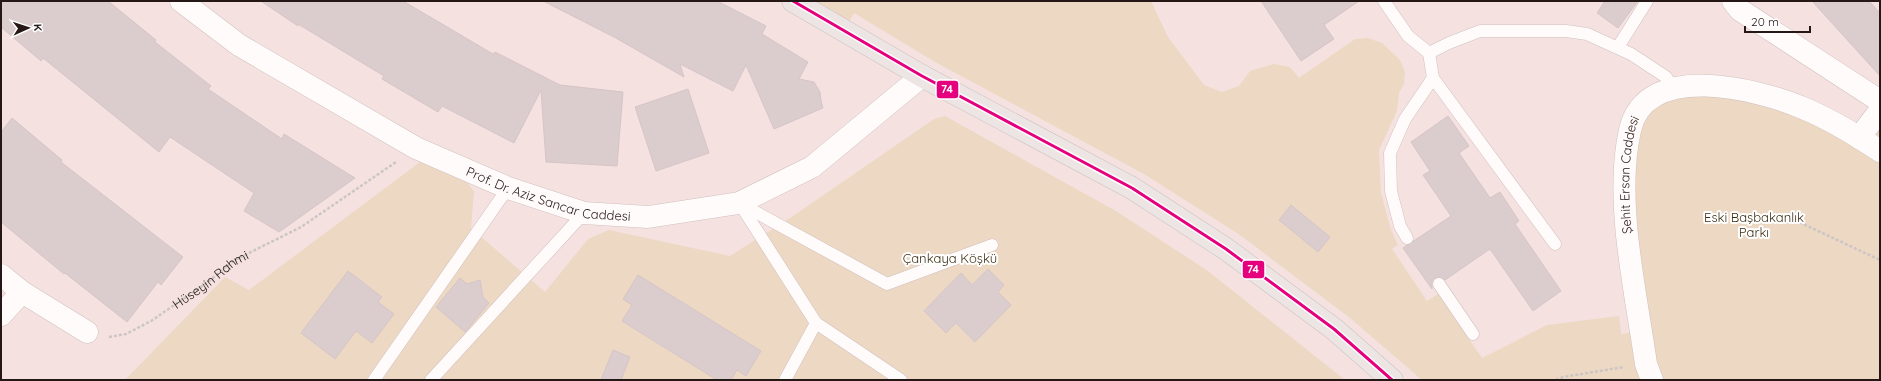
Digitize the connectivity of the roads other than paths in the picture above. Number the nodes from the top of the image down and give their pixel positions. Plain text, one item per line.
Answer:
1 (181, 1) edge
2 (793, 1) edge
3 (1384, 1) edge
4 (1647, 1) edge
5 (1733, 1) edge
6 (1618, 47) junction
7 (1430, 53) junction
8 (922, 76) junction
9 (1433, 78) junction
10 (1673, 88) junction
11 (1880, 101) edge
12 (1880, 110) edge
13 (1859, 138) junction
14 (1880, 150) edge
15 (508, 188) junction
16 (739, 203) junction
17 (584, 213) junction
18 (1407, 238) dead end
19 (1555, 244) dead end
20 (992, 245) dead end
21 (1, 275) edge
22 (1439, 284) dead end
23 (22, 292) junction
24 (1, 315) edge
25 (816, 323) junction
26 (86, 332) road end
27 (1473, 334) dead end
28 (1649, 372) edge
29 (378, 377) edge
30 (431, 380) edge
31 (785, 380) edge
32 (901, 380) edge
33 (1392, 380) edge

1 - 15 street, Prof. Dr. Aziz Sancar Caddesi
2 - 8 main road
3 - 7 lane
4 - 6 lane
5 - 11 street
6 - 7 lane
6 - 10 lane
7 - 9 lane
8 - 16 street, Prof. Dr. Aziz Sancar Caddesi
8 - 33 main road
9 - 18 lane
9 - 19 lane
10 - 13 street, Şehit Ersan Caddesi
10 - 28 street, Şehit Ersan Caddesi
12 - 13 street
13 - 14 street, Şehit Ersan Caddesi
15 - 17 street, Prof. Dr. Aziz Sancar Caddesi
15 - 29 lane
16 - 17 street, Prof. Dr. Aziz Sancar Caddesi
16 - 20 lane
16 - 25 lane
17 - 30 lane
21 - 23 street
22 - 27 lane
23 - 24 street
23 - 26 street
25 - 31 lane
25 - 32 lane

